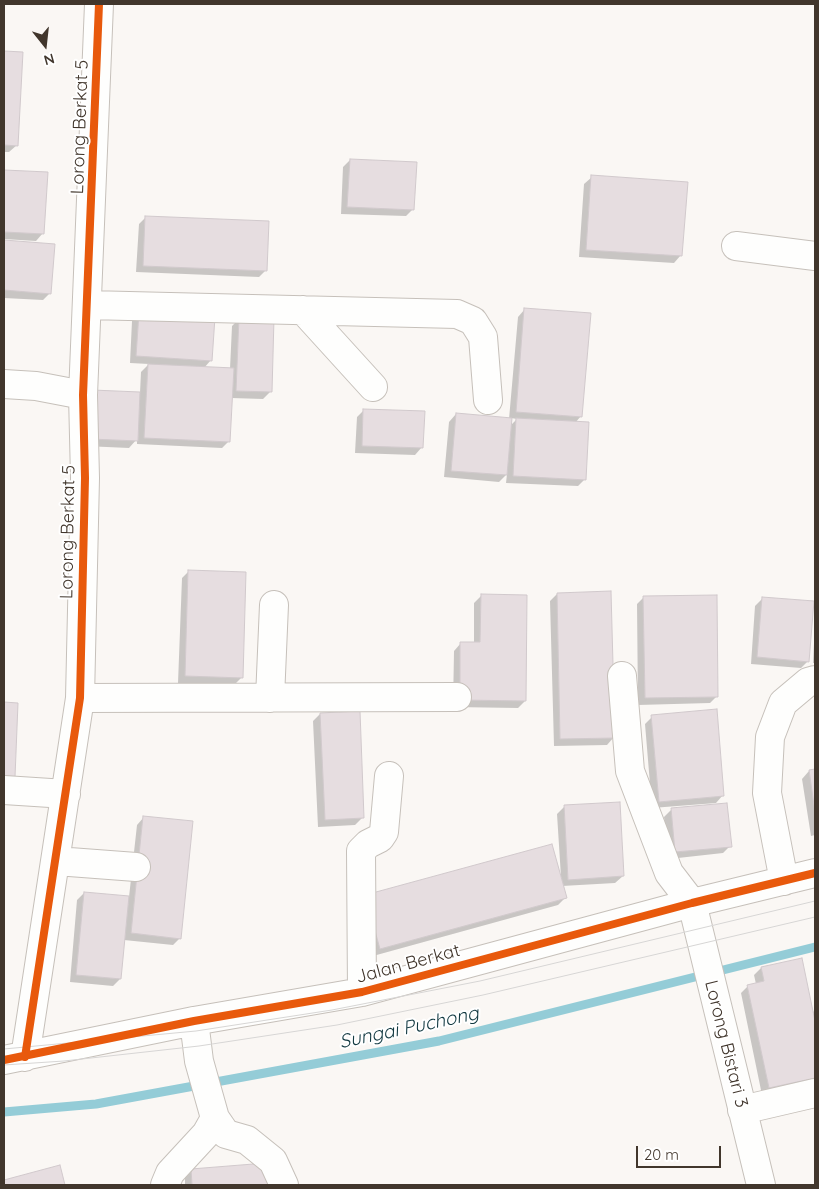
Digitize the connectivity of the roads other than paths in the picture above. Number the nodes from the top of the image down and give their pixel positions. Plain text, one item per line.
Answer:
1 (99, 4) edge
2 (736, 246) dead end
3 (815, 256) edge
4 (88, 305) junction
5 (304, 310) junction
6 (4, 384) edge
7 (373, 387) dead end
8 (83, 395) junction
9 (488, 400) dead end
10 (274, 605) dead end
11 (622, 676) dead end
12 (815, 680) edge
13 (457, 697) dead end
14 (80, 698) junction
15 (270, 698) junction
16 (389, 776) dead end
17 (4, 790) edge
18 (66, 794) junction
19 (56, 861) junction
20 (136, 867) dead end
21 (815, 873) edge
22 (784, 881) junction
23 (692, 903) junction
24 (362, 992) junction
25 (194, 1021) junction
26 (14, 1059) edge
27 (815, 1094) edge
28 (742, 1110) junction
29 (213, 1111) junction
30 (165, 1185) edge
31 (284, 1185) edge
32 (761, 1185) edge

1 - 4 street, Lorong Berkat 5
2 - 3 street
4 - 5 street
4 - 8 street, Lorong Berkat 5
5 - 7 street
5 - 9 street
6 - 8 street
8 - 14 street, Lorong Berkat 5
10 - 15 street
11 - 23 street
12 - 22 street
13 - 15 street
14 - 15 street
14 - 18 street, Lorong Berkat 5
16 - 24 street
17 - 18 street
18 - 19 street, Lorong Berkat 5
19 - 20 street
19 - 26 street, Lorong Berkat 5
21 - 22 street, Jalan Berkat
22 - 23 street, Jalan Berkat
23 - 24 street, Jalan Berkat
23 - 28 street, Lorong Bistari 3
24 - 25 street, Jalan Berkat
25 - 26 street, Jalan Berkat
25 - 29 street
27 - 28 street
28 - 32 street, Lorong Bistari 3
29 - 30 street
29 - 31 street

